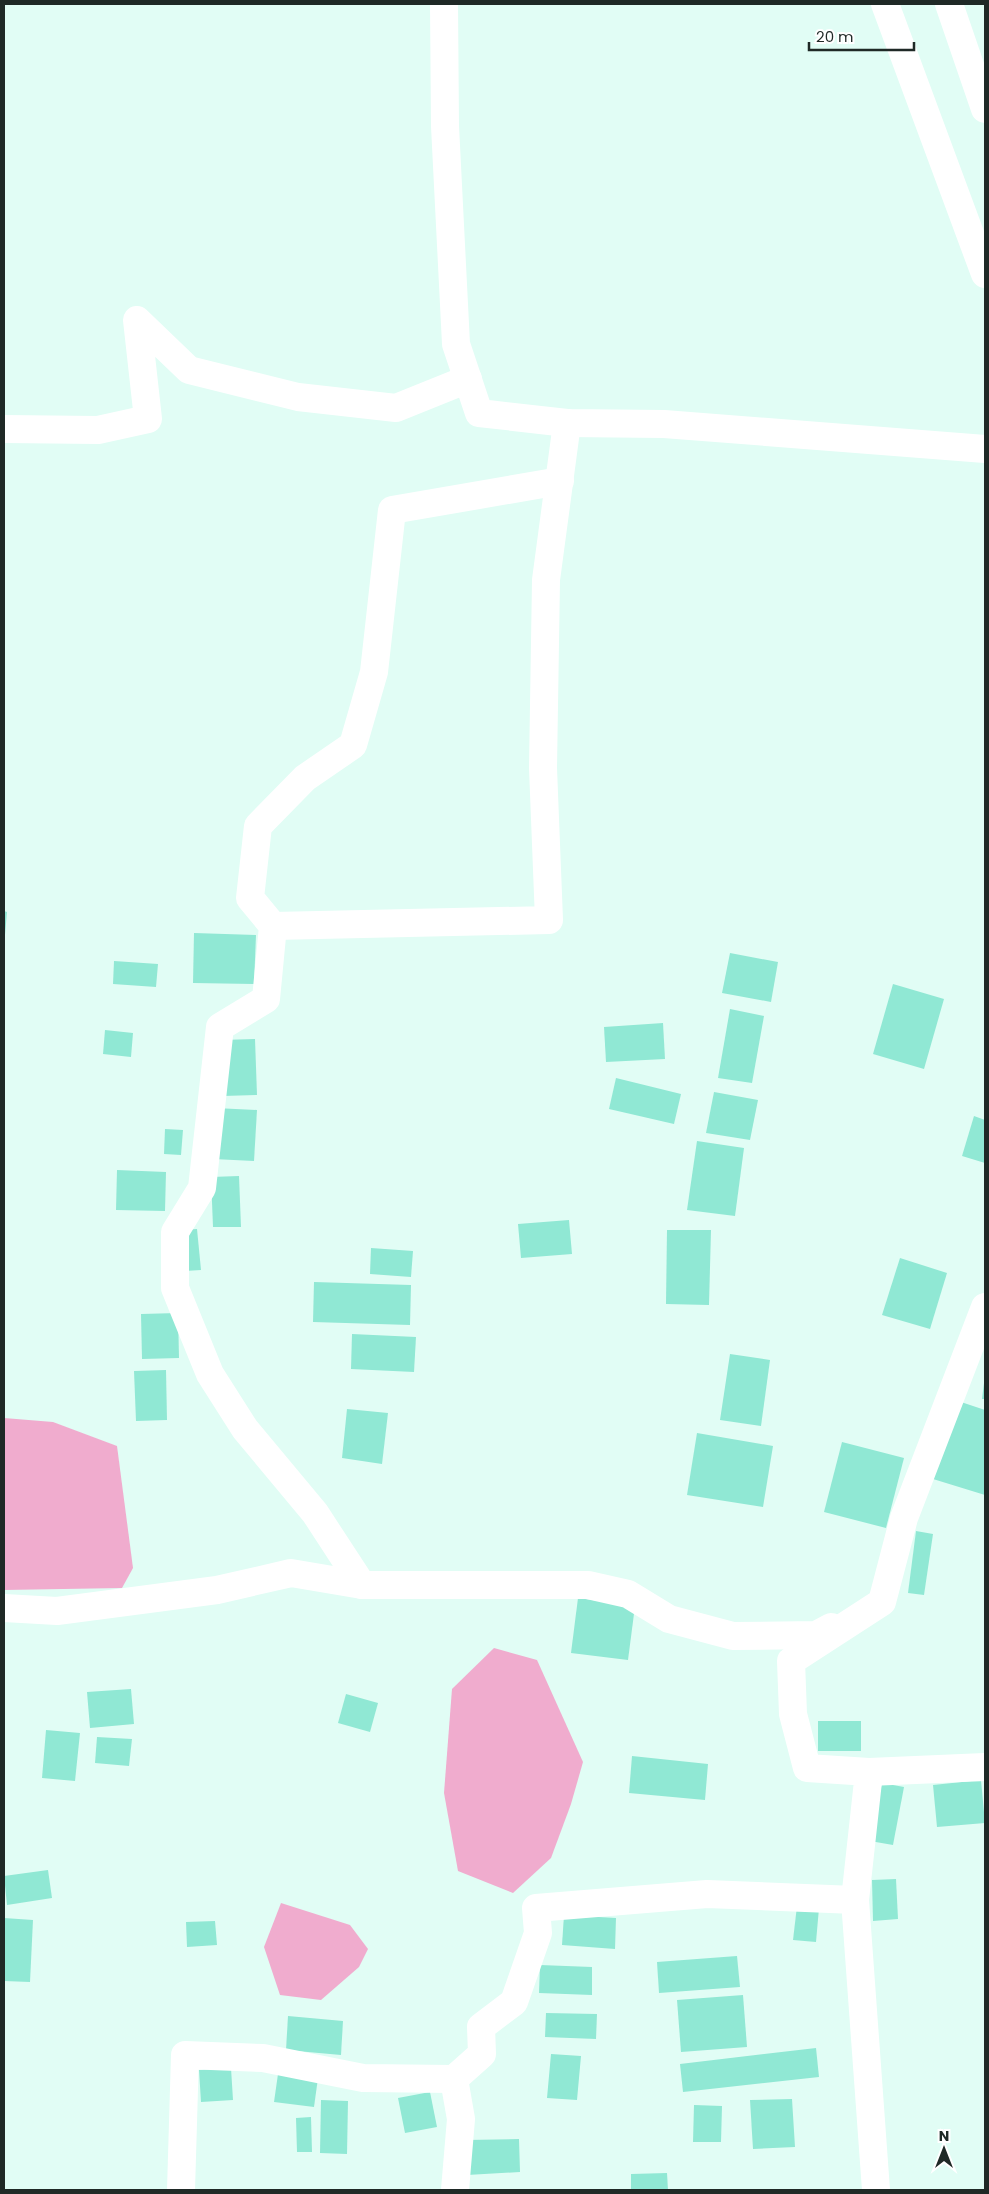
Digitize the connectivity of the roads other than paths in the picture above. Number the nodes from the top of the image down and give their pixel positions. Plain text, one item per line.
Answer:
1 (444, 4) edge
2 (885, 4) edge
3 (948, 4) edge
4 (985, 109) edge
5 (985, 274) edge
6 (468, 379) junction
7 (567, 423) junction
8 (4, 428) edge
9 (985, 449) edge
10 (560, 481) junction
11 (273, 926) junction
12 (985, 1307) edge
13 (362, 1585) junction
14 (882, 1602) junction
15 (4, 1608) edge
16 (985, 1767) edge
17 (869, 1772) junction
18 (855, 1900) junction
19 (454, 2079) junction
20 (181, 2190) edge
21 (455, 2190) edge
22 (876, 2190) edge

1 - 6 main road
2 - 5 main road
3 - 4 main road
6 - 7 main road
6 - 8 main road
7 - 9 main road
7 - 10 main road
10 - 11 main road
10 - 11 main road
11 - 13 main road
12 - 14 main road
13 - 14 main road
13 - 15 main road
14 - 17 main road
16 - 17 main road
17 - 18 main road
18 - 19 main road
18 - 22 main road
19 - 20 main road
19 - 21 main road

